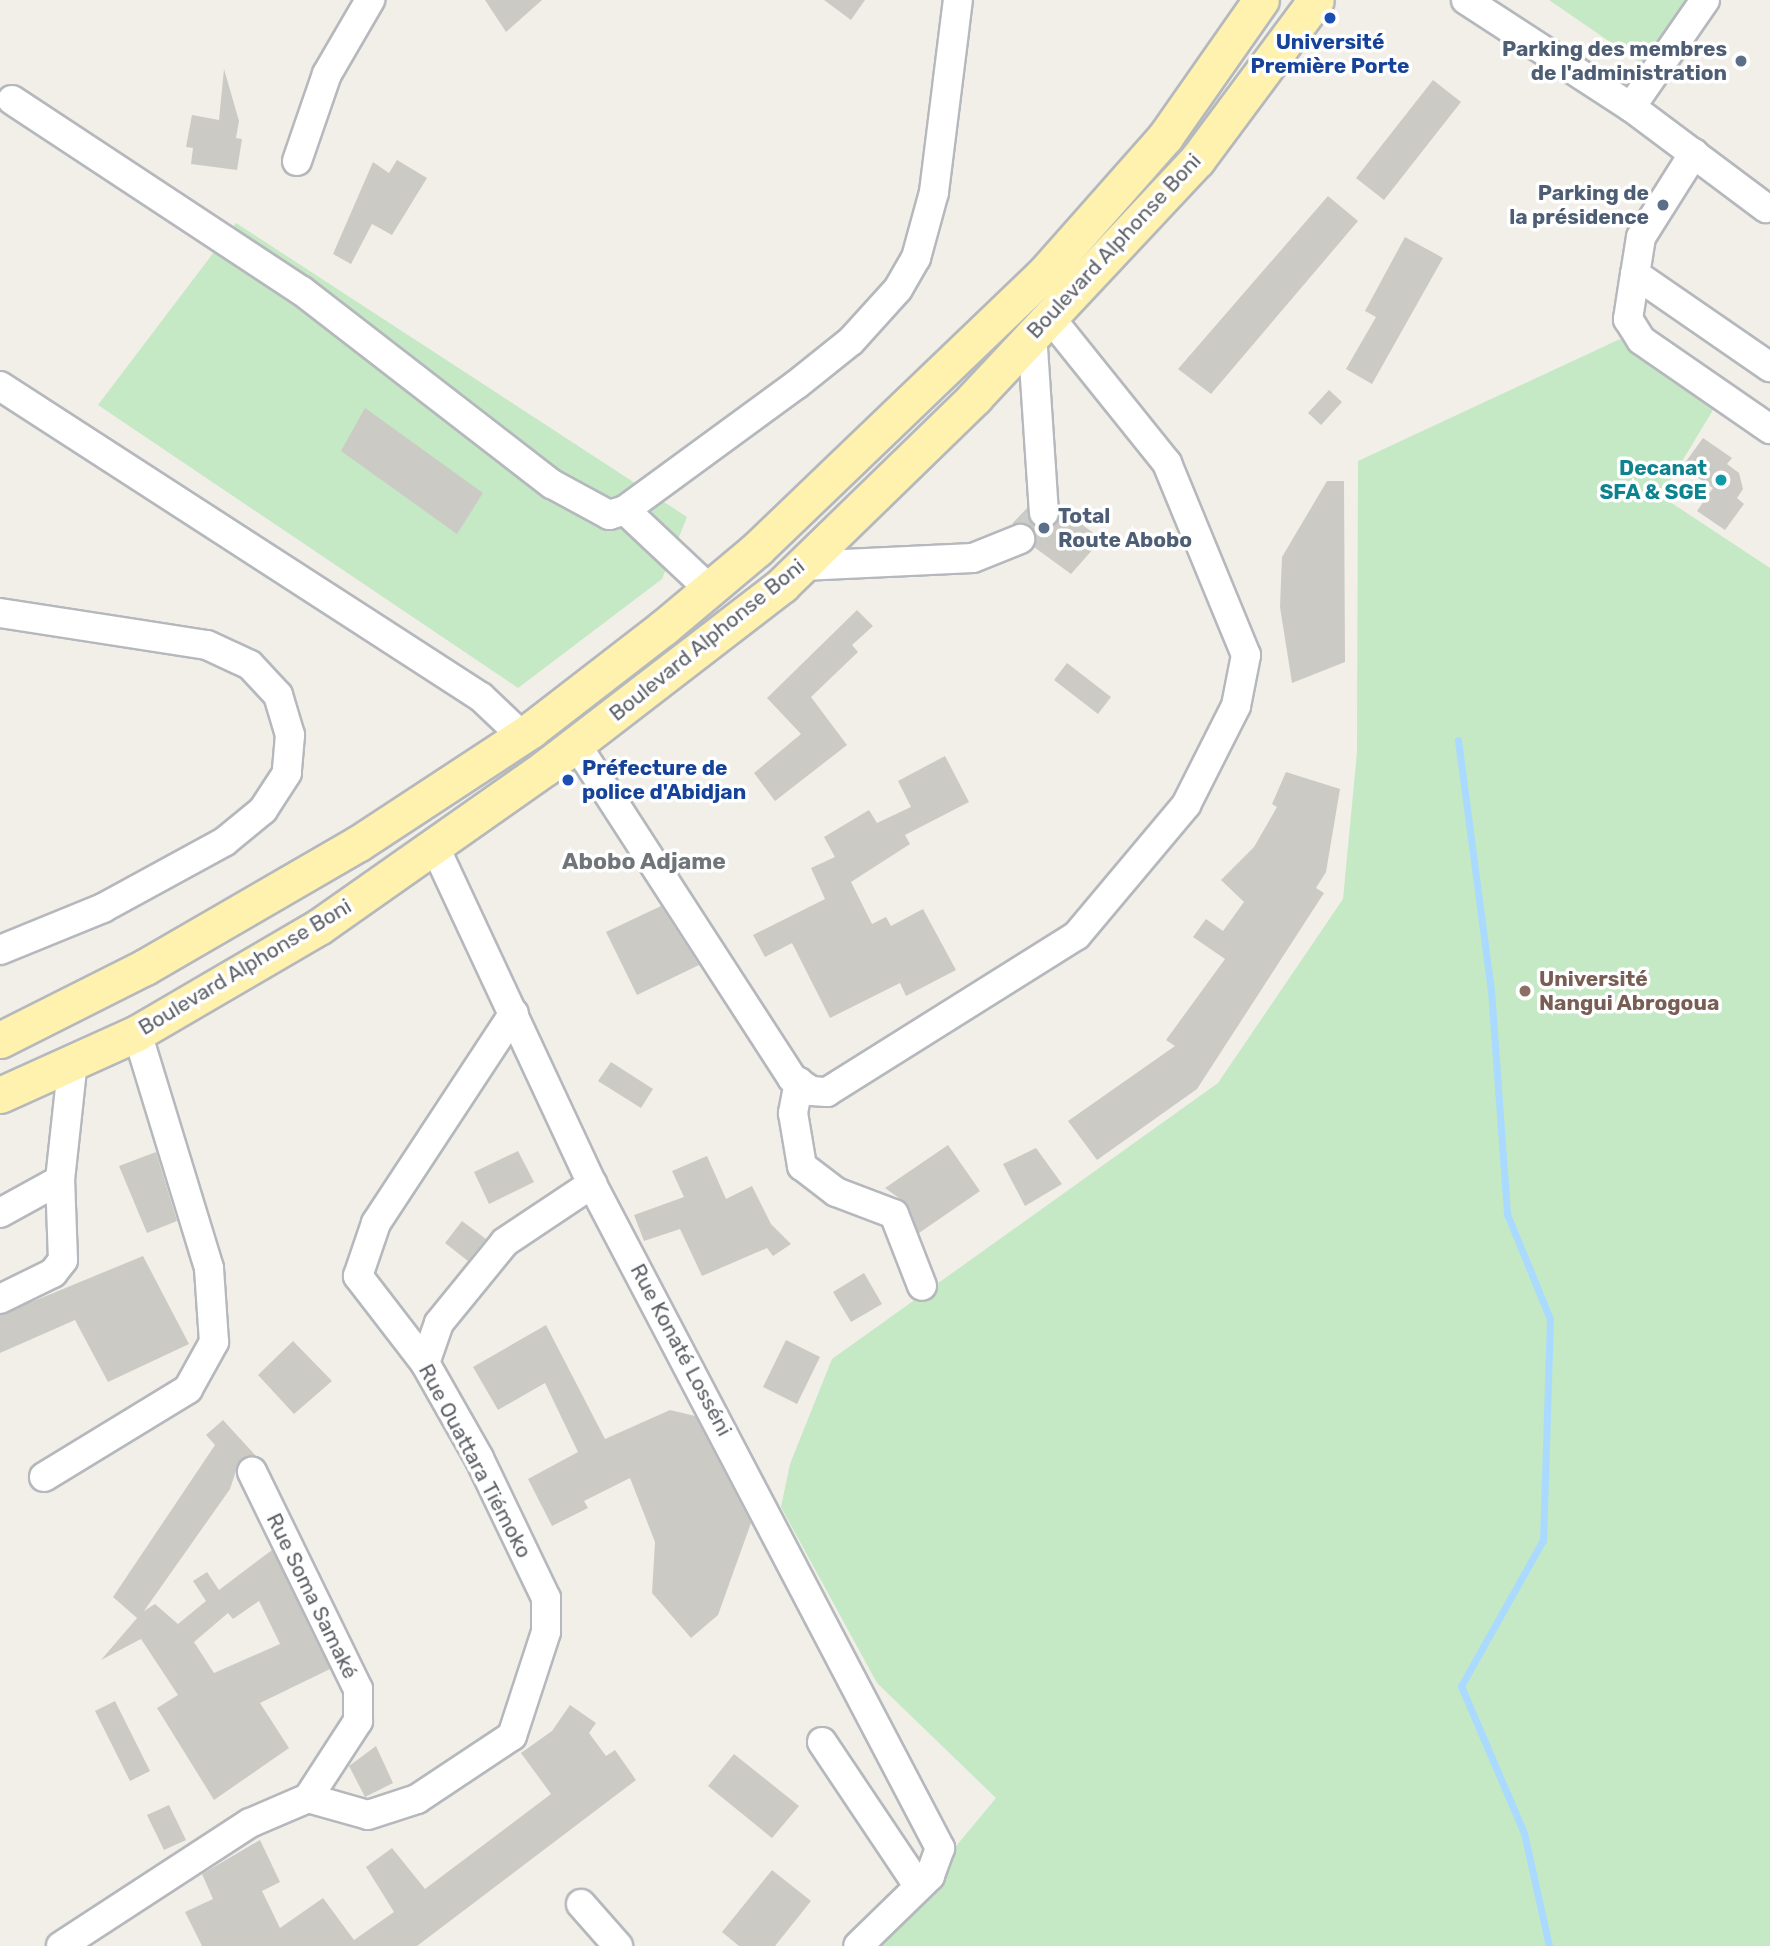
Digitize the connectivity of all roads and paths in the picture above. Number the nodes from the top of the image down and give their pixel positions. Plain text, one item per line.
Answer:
1 (370, 0) edge
2 (958, 0) edge
3 (1261, 0) edge
4 (1316, 0) edge
5 (1466, 0) edge
6 (1705, 0) edge
7 (12, 100) dead end
8 (1631, 107) junction
9 (1694, 153) junction
10 (297, 162) dead end
11 (1766, 208) dead end
12 (1635, 274) junction
13 (1041, 325) junction
14 (1770, 367) edge
15 (0, 386) edge
16 (1770, 429) edge
17 (625, 510) junction
18 (1044, 513) tunnel mouth
19 (1020, 539) tunnel mouth
20 (802, 566) junction
21 (709, 589) junction
22 (0, 613) edge
23 (522, 736) junction
24 (576, 744) junction
25 (434, 845) junction
26 (0, 950) edge
27 (514, 1013) junction
28 (136, 1033) junction
29 (0, 1040) edge
30 (73, 1061) junction
31 (799, 1082) junction
32 (0, 1095) edge
33 (60, 1180) junction
34 (592, 1184) junction
35 (0, 1213) edge
36 (922, 1286) dead end
37 (0, 1299) edge
38 (425, 1363) junction
39 (251, 1472) dead end
40 (44, 1477) dead end
41 (822, 1742) dead end
42 (308, 1797) junction
43 (919, 1887) junction
44 (581, 1905) dead end
45 (61, 1946) edge
46 (618, 1946) edge
47 (859, 1946) edge

1 - 10 street
2 - 17 street
3 - 21 main road, Boulevard Alphonse Boni
4 - 13 main road, Boulevard Alphonse Boni
5 - 8 street
6 - 8 street
7 - 17 street
8 - 9 street
9 - 11 street
9 - 12 street
12 - 14 street
12 - 16 street
13 - 18 street
13 - 20 main road, Boulevard Alphonse Boni
13 - 31 street
15 - 23 street
17 - 21 street
19 - 20 street
20 - 24 main road, Boulevard Alphonse Boni
21 - 23 main road, Boulevard Alphonse Boni
22 - 26 street
23 - 29 main road, Boulevard Alphonse Boni
24 - 25 main road, Boulevard Alphonse Boni
24 - 31 street
25 - 27 street, Rue Konaté Losséni
25 - 28 main road, Boulevard Alphonse Boni
27 - 34 street, Rue Konaté Losséni
27 - 38 street, Rue Ouattara Tiémoko
28 - 30 main road, Boulevard Alphonse Boni
28 - 40 street
30 - 32 main road, Boulevard Alphonse Boni
30 - 33 street
31 - 36 street
33 - 35 street
33 - 37 street
34 - 38 street
34 - 43 street, Rue Konaté Losséni
38 - 42 street, Rue Ouattara Tiémoko
39 - 42 street, Rue Soma Samaké
41 - 43 street
42 - 45 street
43 - 47 street
44 - 46 street

